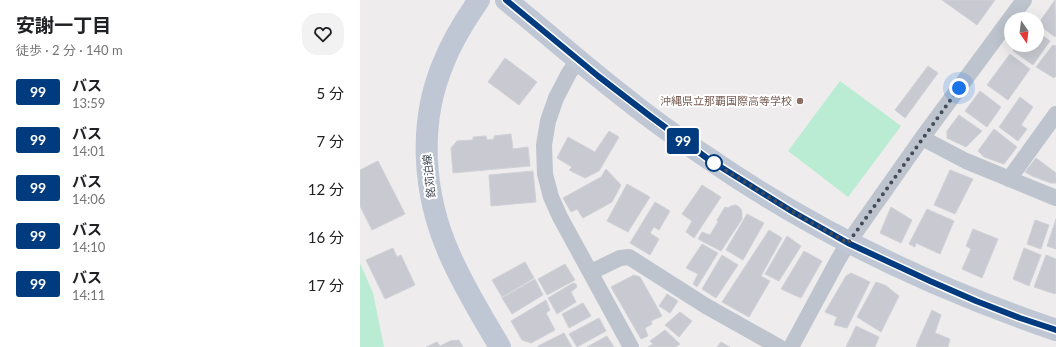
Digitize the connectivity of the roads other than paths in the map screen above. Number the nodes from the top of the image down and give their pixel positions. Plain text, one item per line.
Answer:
1 (479, 0) edge
2 (506, 0) edge
3 (1024, 0) edge
4 (578, 60) junction
5 (1056, 114) edge
6 (922, 138) junction
7 (1009, 179) junction
8 (1056, 198) edge
9 (848, 243) junction
10 (592, 272) junction
11 (1056, 330) edge
12 (500, 347) edge
13 (631, 347) edge
14 (779, 347) edge
15 (791, 347) edge

1 - 12 street, 銘苅泊線
2 - 4 street
3 - 6 street
4 - 9 street
4 - 10 street
5 - 7 street
6 - 7 street
6 - 9 street
7 - 8 street
9 - 11 street
9 - 15 street
10 - 13 street
10 - 14 street

